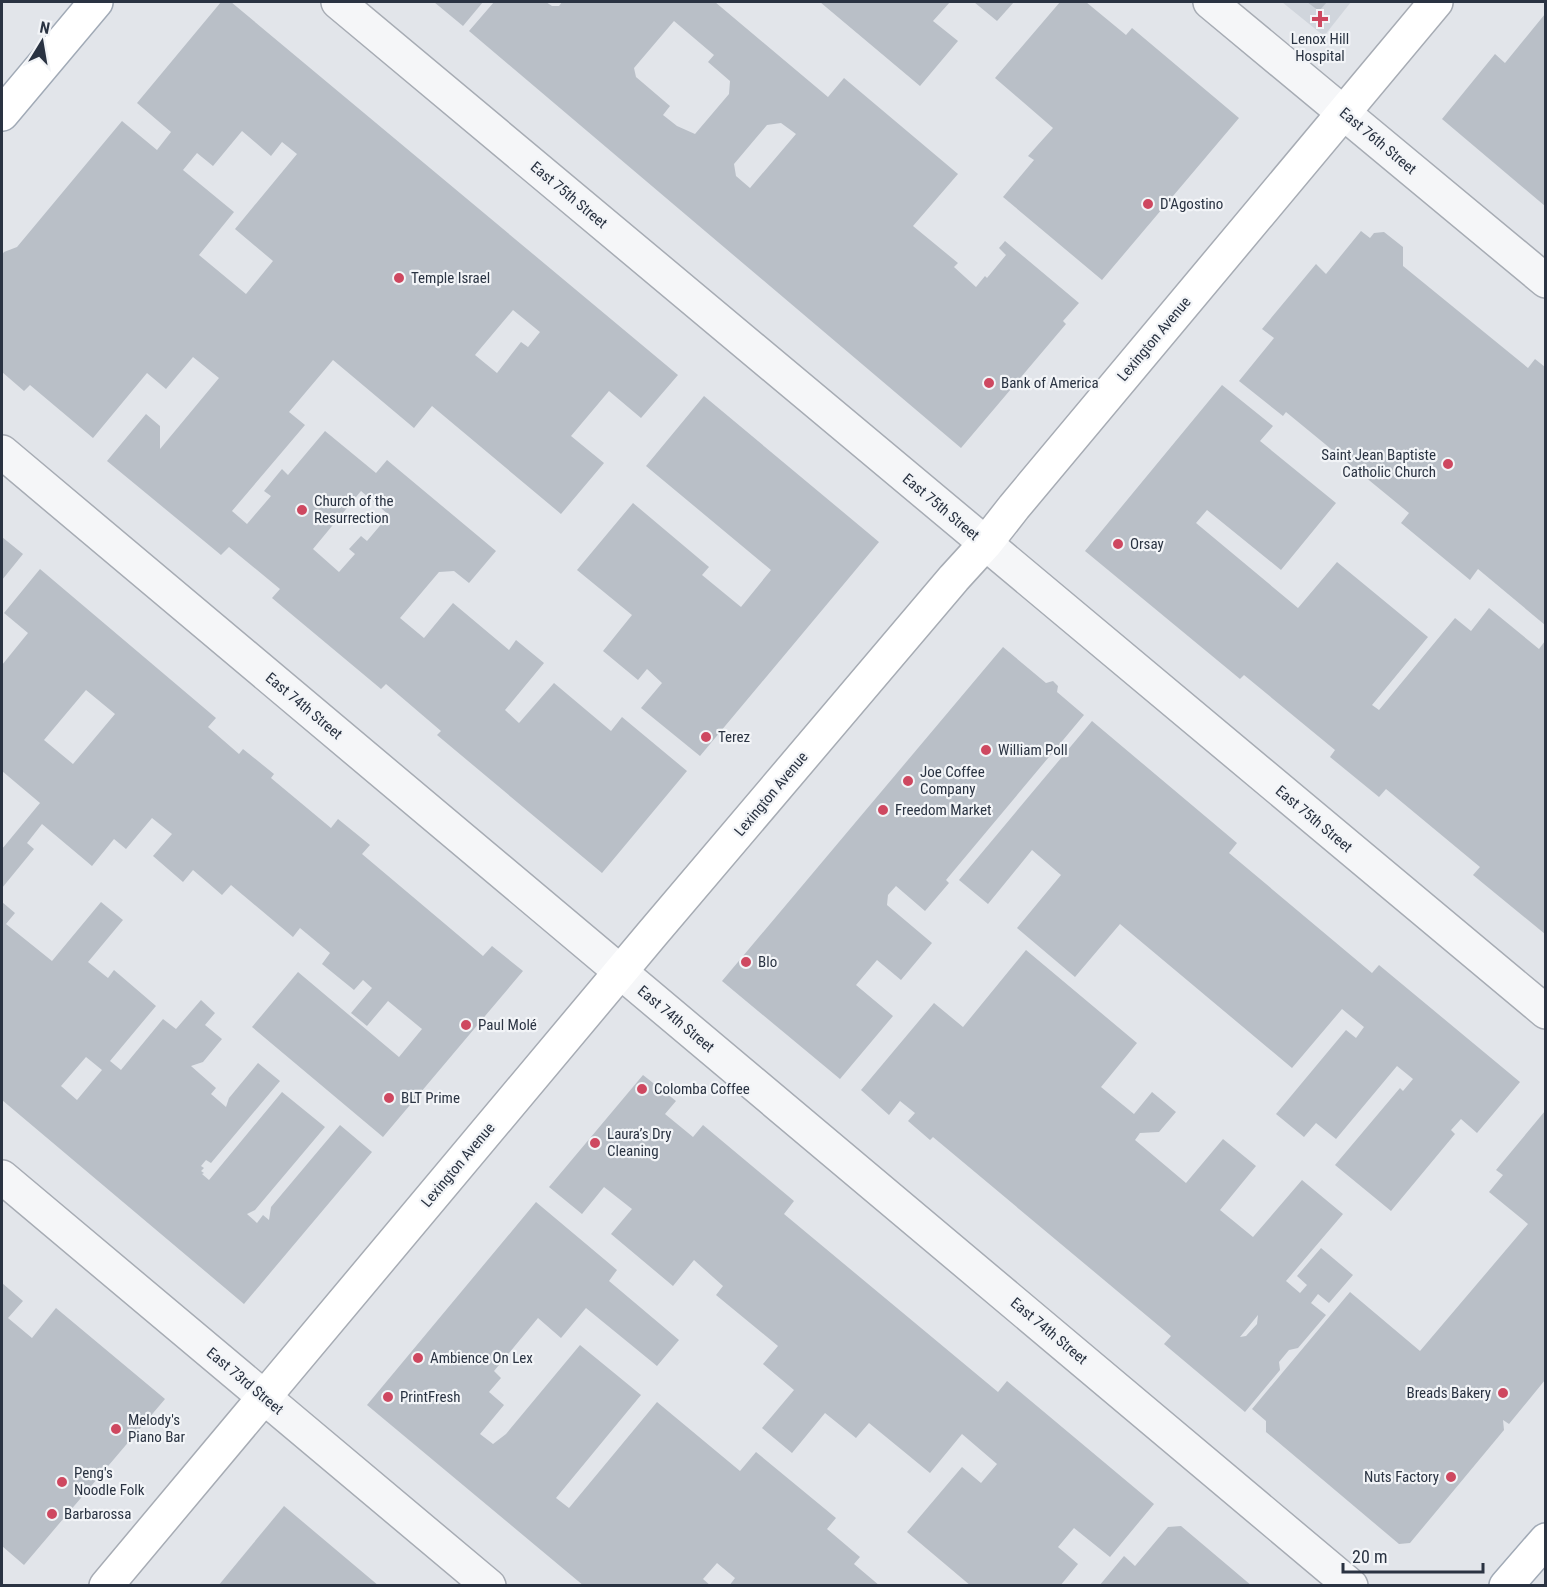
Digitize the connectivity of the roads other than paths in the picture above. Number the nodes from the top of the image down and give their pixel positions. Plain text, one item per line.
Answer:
1 (96, 2) edge
2 (338, 2) edge
3 (1210, 2) edge
4 (1436, 2) edge
5 (1343, 111) junction
6 (2, 114) edge
7 (1545, 281) edge
8 (2, 452) edge
9 (985, 544) junction
10 (620, 972) junction
11 (1545, 1012) edge
12 (2, 1177) edge
13 (264, 1397) junction
14 (1545, 1539) edge
15 (106, 1586) edge
16 (489, 1586) edge
17 (1351, 1586) edge
18 (1506, 1586) edge

1 - 6 main road
2 - 9 street, East 75th Street
3 - 5 street, East 76th Street
4 - 5 main road, Lexington Avenue
5 - 7 street, East 76th Street
5 - 9 main road, Lexington Avenue
8 - 10 street, East 74th Street
9 - 10 main road, Lexington Avenue
9 - 11 street, East 75th Street
10 - 13 main road, Lexington Avenue
10 - 17 street, East 74th Street
12 - 13 street, East 73rd Street
13 - 15 main road, Lexington Avenue
13 - 16 street, East 73rd Street
14 - 18 main road

